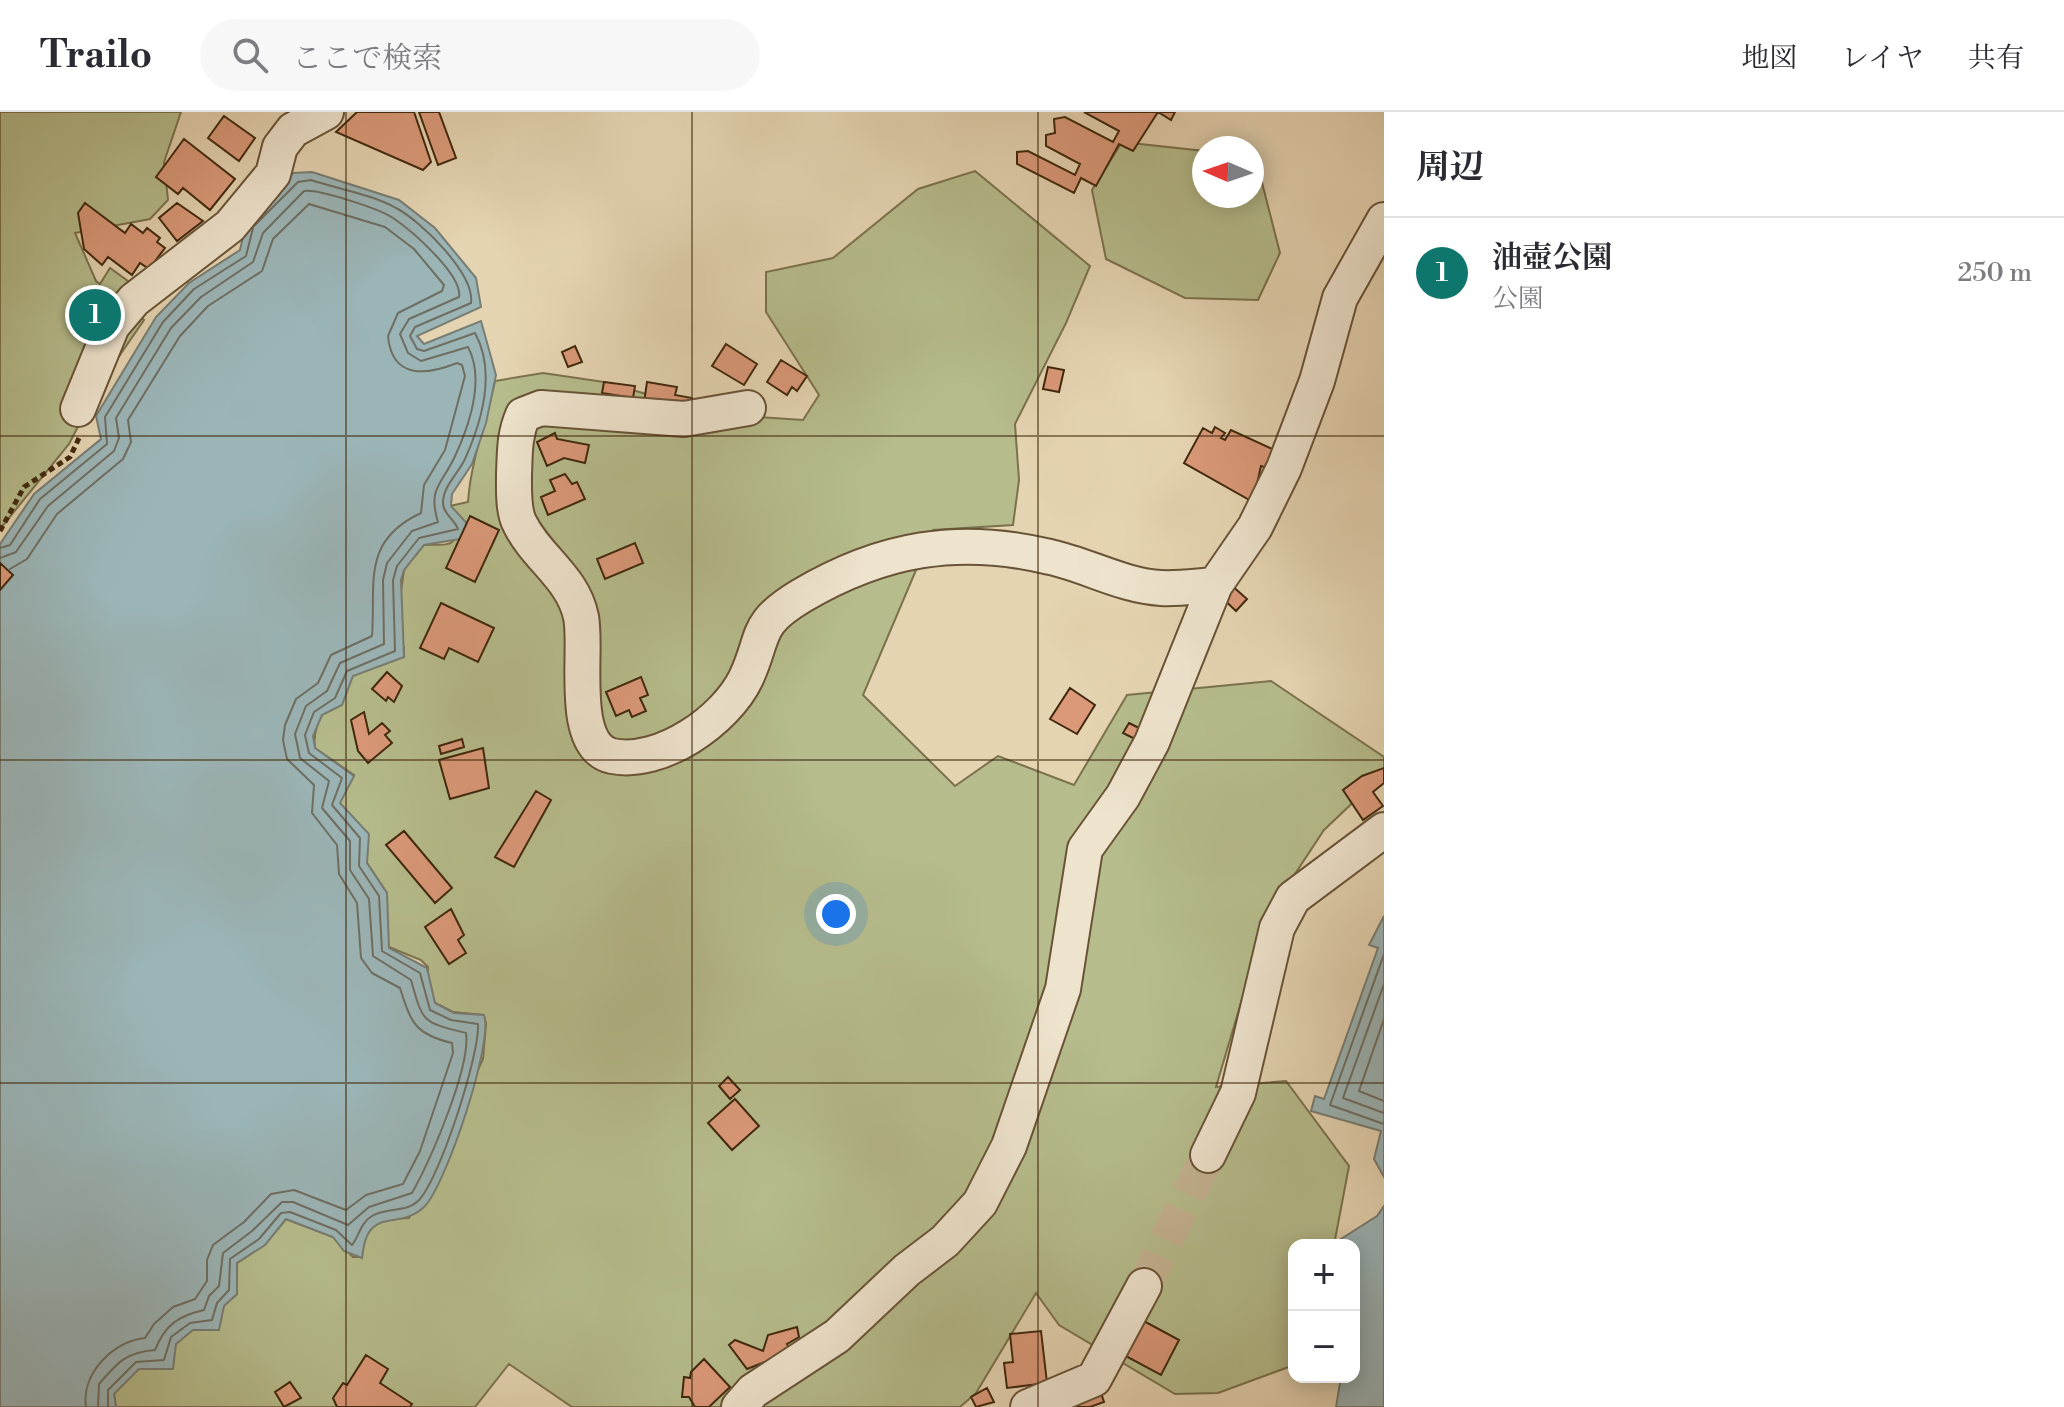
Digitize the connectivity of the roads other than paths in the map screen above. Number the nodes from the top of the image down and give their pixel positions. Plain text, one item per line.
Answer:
1 (326, 112) edge
2 (1384, 220) edge
3 (748, 408) dead end
4 (78, 409) road end
5 (1215, 585) junction
6 (1384, 830) edge
7 (1208, 1155) tunnel mouth
8 (1144, 1286) tunnel mouth
9 (739, 1407) edge
10 (1028, 1407) edge

1 - 4 street
2 - 5 street
3 - 5 street
5 - 9 street
6 - 7 street
8 - 10 street

